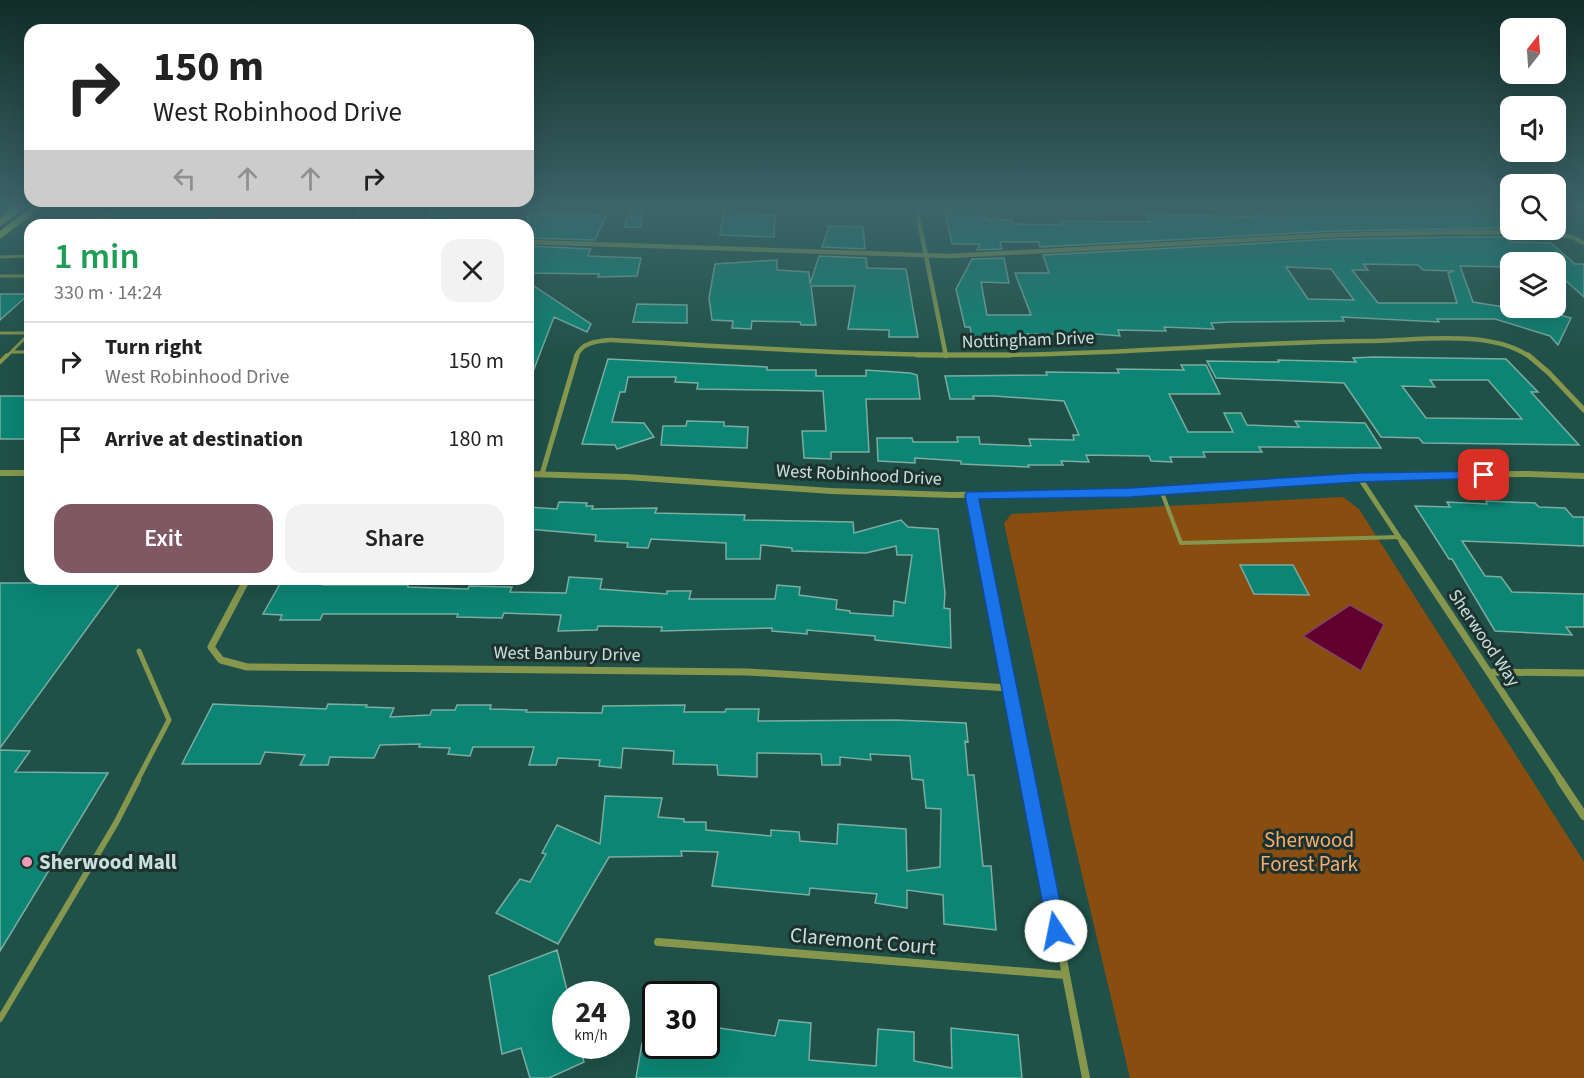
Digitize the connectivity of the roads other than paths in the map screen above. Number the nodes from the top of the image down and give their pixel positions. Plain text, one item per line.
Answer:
1 (21, 256) edge
2 (926, 256) edge
3 (0, 257) edge
4 (0, 276) edge
5 (24, 276) edge
6 (0, 333) edge
7 (24, 333) edge
8 (24, 339) edge
9 (11, 352) junction
10 (24, 352) edge
11 (946, 356) junction
12 (0, 362) edge
13 (1584, 410) edge
14 (24, 473) edge
15 (1, 474) edge
16 (534, 474) edge
17 (542, 474) junction
18 (1359, 477) junction
19 (1584, 477) edge
20 (1161, 490) junction
21 (972, 495) junction
22 (1399, 537) junction
23 (244, 585) edge
24 (139, 651) dead end
25 (1489, 672) junction
26 (1584, 673) edge
27 (1009, 687) junction
28 (1584, 816) edge
29 (658, 942) dead end
30 (1065, 975) junction
31 (0, 1019) edge
32 (1086, 1078) edge

1 - 3 lane
2 - 11 street
4 - 5 lane
6 - 7 lane
8 - 9 lane
9 - 10 lane
9 - 12 lane
11 - 13 street, Nottingham Drive
11 - 17 street, Nottingham Drive
14 - 15 street
16 - 17 street, West Robinhood Drive
17 - 21 street, West Robinhood Drive
18 - 19 street, West Robinhood Drive
18 - 20 street, West Robinhood Drive
18 - 22 street, Sherwood Way
20 - 21 street, West Robinhood Drive
20 - 22 lane
21 - 27 street
22 - 25 street, Sherwood Way
23 - 27 street, West Banbury Drive
24 - 31 lane
25 - 26 street
25 - 28 street, Sherwood Way
27 - 30 street
29 - 30 street, Claremont Court
30 - 32 street

